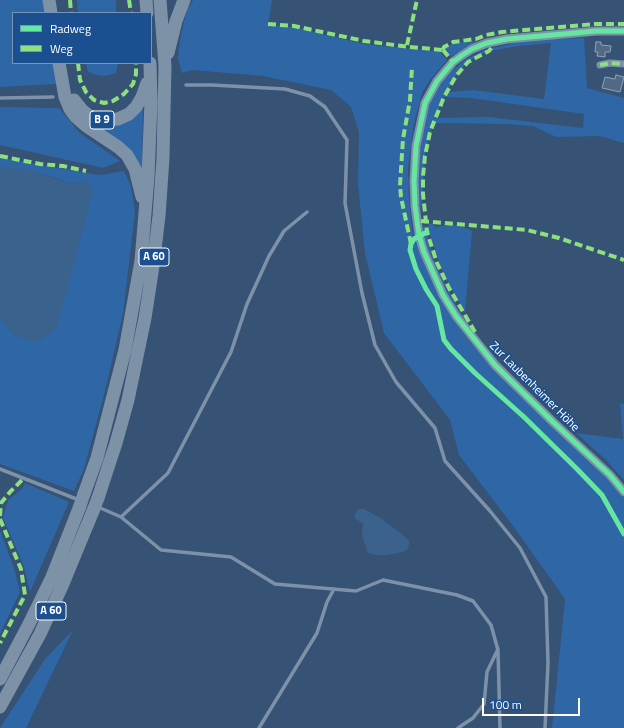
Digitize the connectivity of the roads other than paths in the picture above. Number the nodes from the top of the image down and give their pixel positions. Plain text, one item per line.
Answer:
1 (48, 0) edge
2 (56, 0) edge
3 (146, 0) edge
4 (160, 0) edge
5 (184, 0) edge
6 (51, 12) edge
7 (58, 12) edge
8 (147, 12) edge
9 (624, 31) edge
10 (59, 64) edge
11 (66, 64) edge
12 (624, 64) edge
13 (600, 65) dead end
14 (165, 66) junction
15 (150, 68) edge
16 (186, 85) dead end
17 (53, 97) dead end
18 (0, 98) edge
19 (307, 212) dead end
20 (145, 219) junction
21 (0, 469) edge
22 (624, 492) edge
23 (121, 517) junction
24 (334, 589) junction
25 (498, 650) junction
26 (0, 679) edge
27 (0, 707) edge
28 (545, 727) edge
29 (259, 728) edge
30 (458, 728) edge
31 (500, 728) edge

1 - 6 highway
2 - 7 highway
3 - 8 highway
4 - 14 highway, A 60
5 - 14 highway
9 - 22 street, Zur Laubenheimer Höhe
10 - 20 highway, A 60
11 - 15 highway, B 9
12 - 13 street
14 - 27 highway, A 60, bridge
15 - 20 highway, A 60
16 - 28 lane
17 - 18 lane
19 - 23 lane
20 - 26 highway, A 60, bridge
21 - 23 lane
23 - 24 lane
24 - 25 lane
24 - 29 lane
25 - 30 lane
25 - 31 lane

